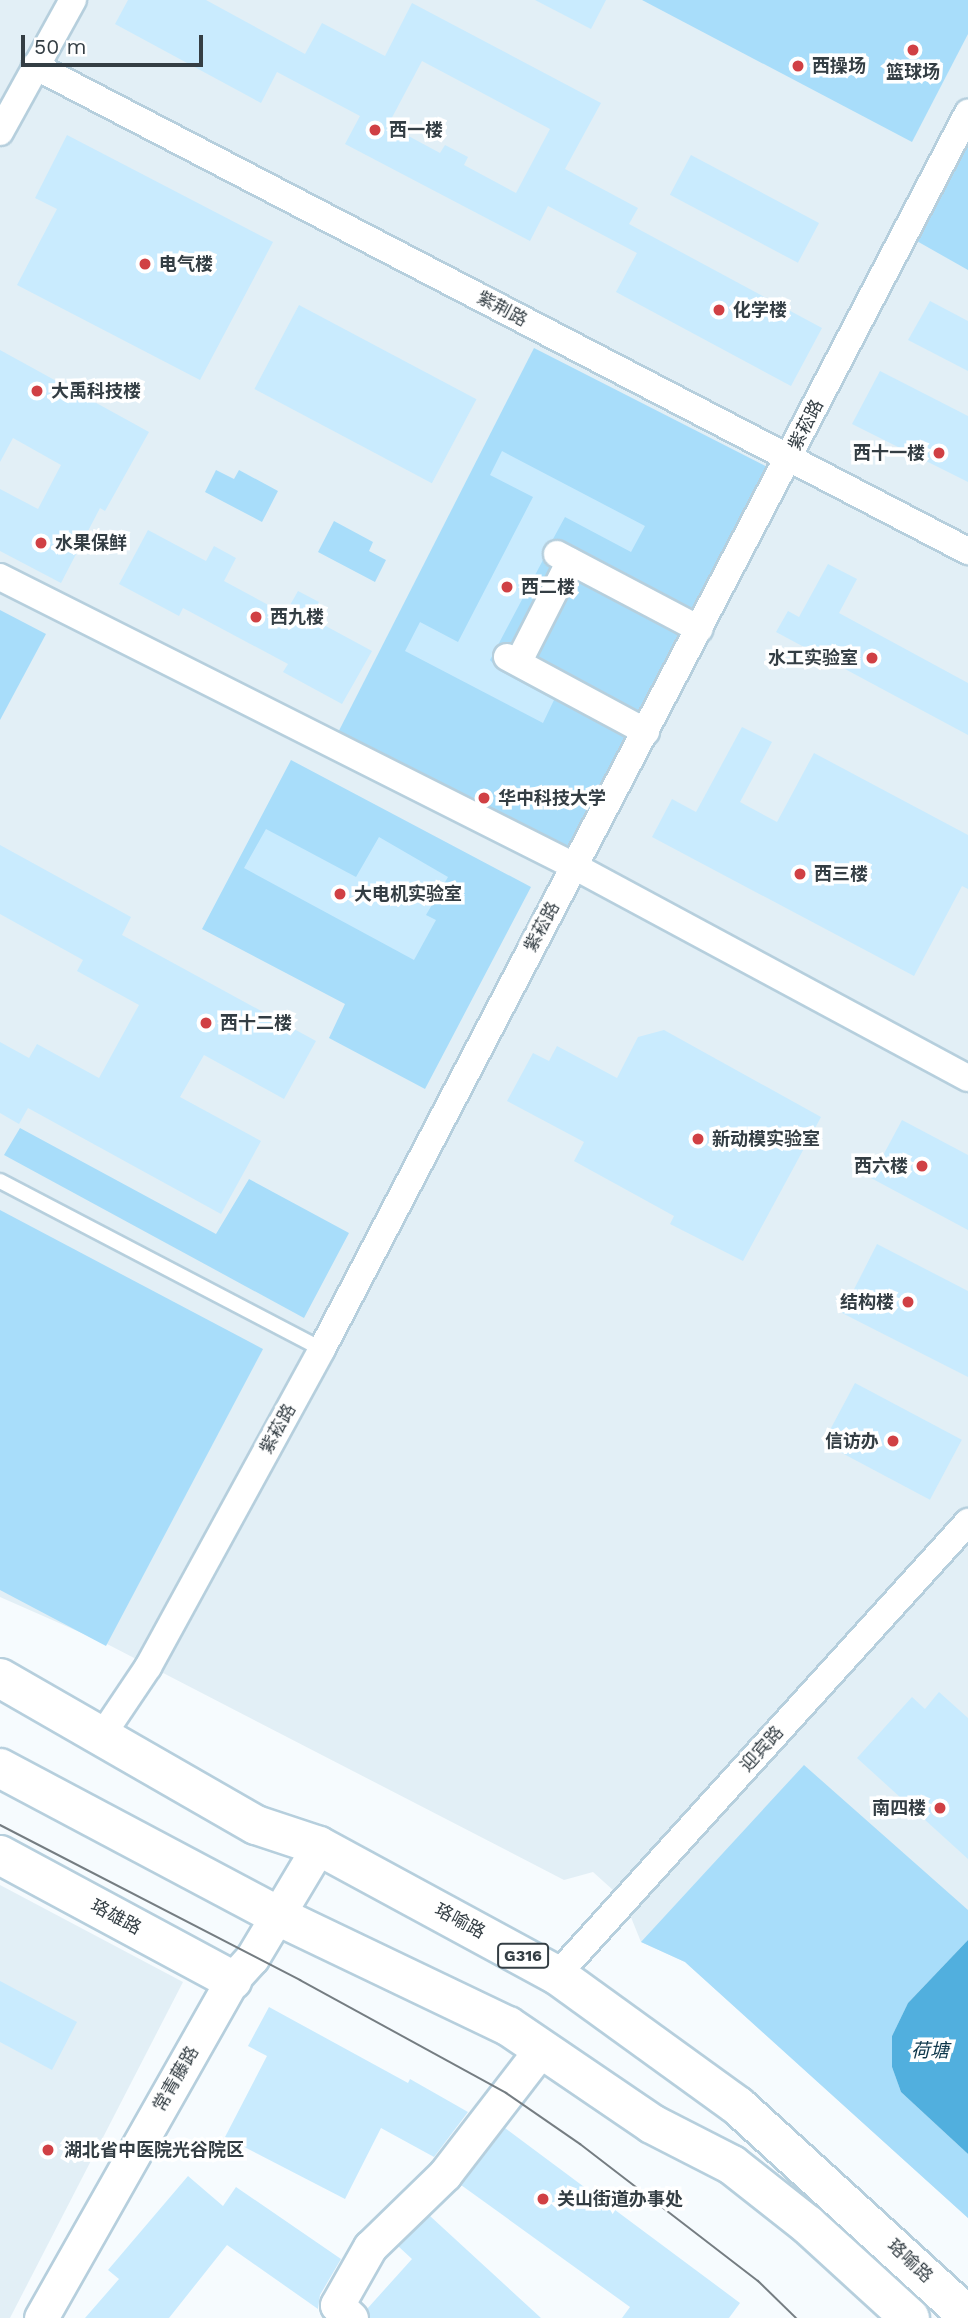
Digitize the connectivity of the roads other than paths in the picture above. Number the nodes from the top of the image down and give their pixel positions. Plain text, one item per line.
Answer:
1 (73, 0) edge
2 (35, 66) junction
3 (968, 113) edge
4 (0, 132) edge
5 (789, 458) junction
6 (968, 551) edge
7 (0, 577) edge
8 (699, 629) junction
9 (646, 732) junction
10 (574, 866) junction
11 (968, 1078) edge
12 (0, 1181) edge
13 (322, 1349) junction
14 (968, 1522) edge
15 (0, 1678) edge
16 (103, 1734) junction
17 (0, 1768) edge
18 (319, 1846) junction
19 (0, 1855) edge
20 (278, 1916) junction
21 (557, 1975) junction
22 (232, 1980) junction
23 (542, 2048) junction
24 (338, 2314) edge
25 (968, 2316) edge
26 (41, 2318) edge
27 (909, 2318) edge

1 - 2 street
2 - 4 street
2 - 5 street, 紫荆路
3 - 5 street, 紫菘路
5 - 6 street, 紫荆路
5 - 8 street, 紫菘路
7 - 10 street
8 - 9 street, 紫菘路
8 - 9 street
9 - 10 street, 紫菘路
10 - 11 street
10 - 13 street, 紫菘路
12 - 13 lane
13 - 16 street, 紫菘路
14 - 21 street, 迎宾路
15 - 16 main road, 珞喻路 / G316
16 - 18 main road, 珞喻路 / G316
17 - 20 main road
18 - 20 street, 常青藤路
18 - 21 main road, 珞喻路 / G316
19 - 22 main road, 珞雄路
20 - 22 street, 常青藤路
20 - 23 main road
21 - 25 main road, 珞喻路 / G316
22 - 26 street, 常青藤路
23 - 24 street
23 - 27 main road

